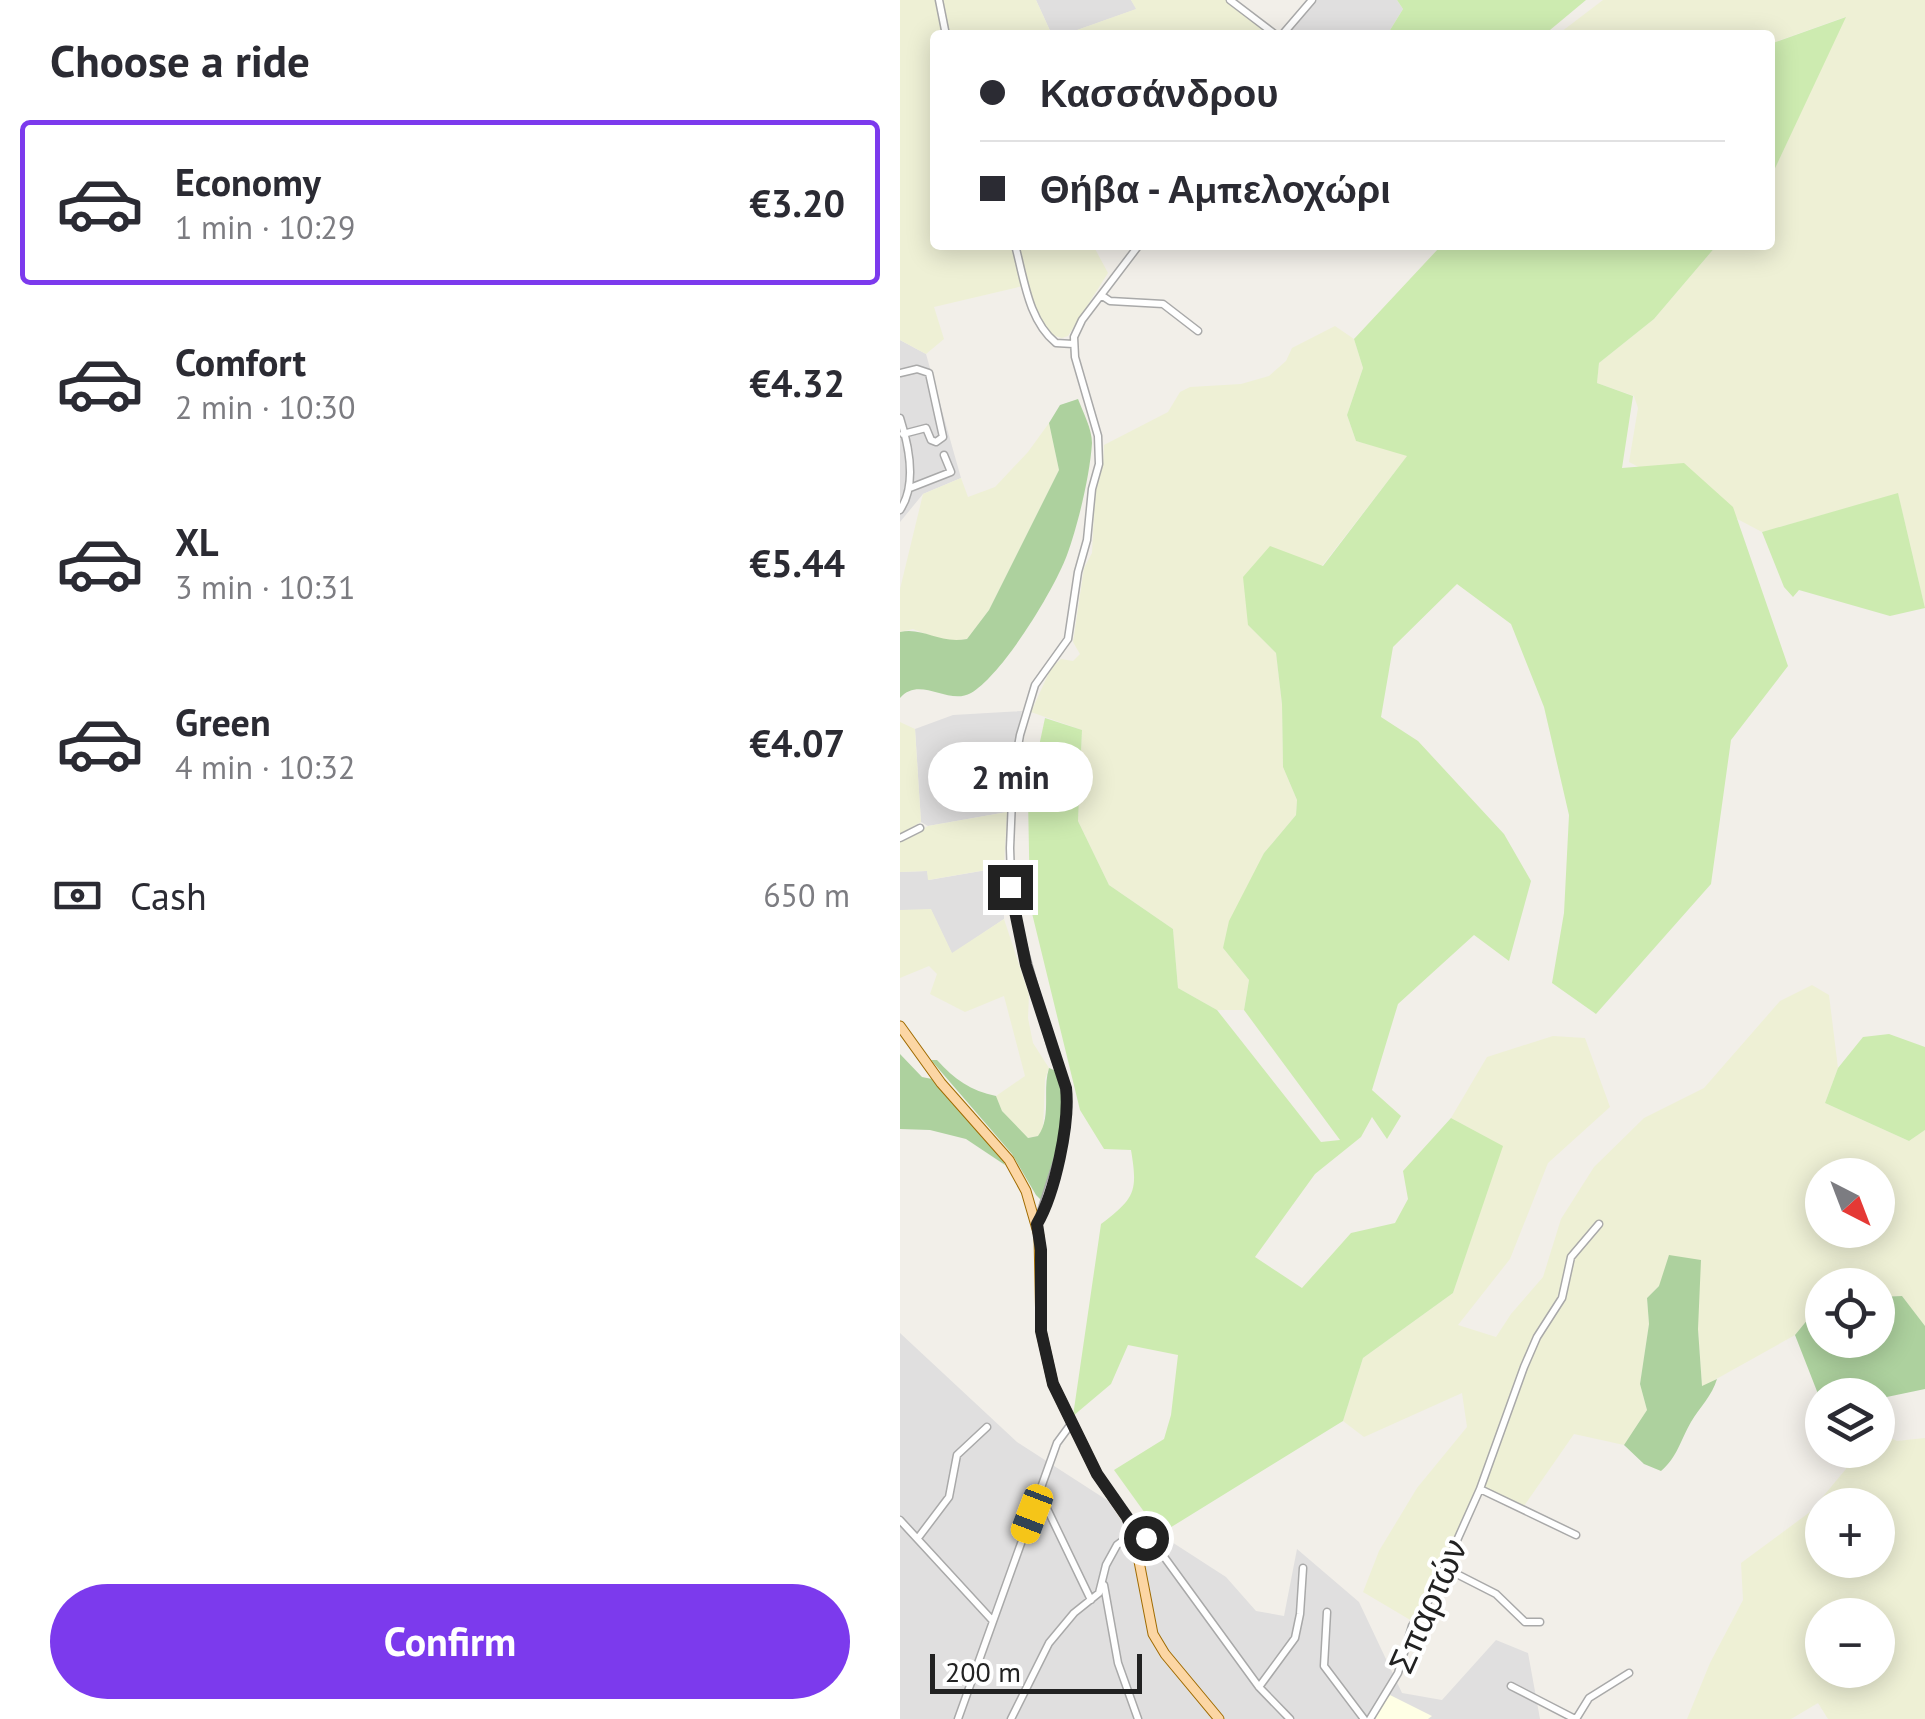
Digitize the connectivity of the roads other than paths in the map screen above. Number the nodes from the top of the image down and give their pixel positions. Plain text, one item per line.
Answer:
1 (939, 0) edge
2 (1230, 0) edge
3 (1312, 0) edge
4 (945, 30) edge
5 (1272, 30) edge
6 (1284, 30) edge
7 (1017, 250) edge
8 (1135, 250) edge
9 (1101, 295) junction
10 (1198, 331) dead end
11 (1073, 344) junction
12 (900, 373) edge
13 (900, 418) edge
14 (903, 434) junction
15 (944, 455) dead end
16 (910, 475) junction
17 (900, 476) edge
18 (910, 488) junction
19 (900, 510) edge
20 (920, 828) dead end
21 (900, 838) edge
22 (900, 1026) edge
23 (1037, 1224) junction
24 (1599, 1224) dead end
25 (1071, 1424) junction
26 (988, 1428) dead end
27 (1480, 1489) junction
28 (1040, 1494) junction
29 (900, 1520) edge
30 (1134, 1535) junction
31 (1576, 1535) dead end
32 (918, 1538) junction
33 (1303, 1568) dead end
34 (1445, 1568) junction
35 (1104, 1582) junction
36 (1090, 1600) junction
37 (1327, 1612) dead end
38 (992, 1620) junction
39 (1540, 1622) dead end
40 (1629, 1673) dead end
41 (1511, 1686) dead end
42 (1259, 1688) junction
43 (958, 1719) edge
44 (1011, 1719) edge
45 (1138, 1719) edge
46 (1219, 1719) edge
47 (1290, 1719) edge
48 (1367, 1719) edge
49 (1575, 1719) edge

1 - 4 street
2 - 5 street
3 - 6 street
7 - 11 street
8 - 9 street
9 - 10 street
9 - 11 street
11 - 23 street
12 - 14 street
13 - 14 street
14 - 16 street
15 - 18 street
16 - 17 street
16 - 18 street
18 - 19 street
20 - 21 street
22 - 23 main road
23 - 25 main road
24 - 27 street, Σπαρτών
25 - 28 street
25 - 30 main road
26 - 32 street
27 - 31 street
27 - 34 street, Σπαρτών
28 - 36 street
28 - 38 street
29 - 32 street
30 - 35 street
30 - 42 street
30 - 46 main road
32 - 38 street
33 - 42 street
34 - 39 street
34 - 48 street, Σπαρτών
35 - 36 street
35 - 45 street
36 - 44 street
37 - 48 street
38 - 43 street
40 - 49 street
41 - 49 street
42 - 47 street

